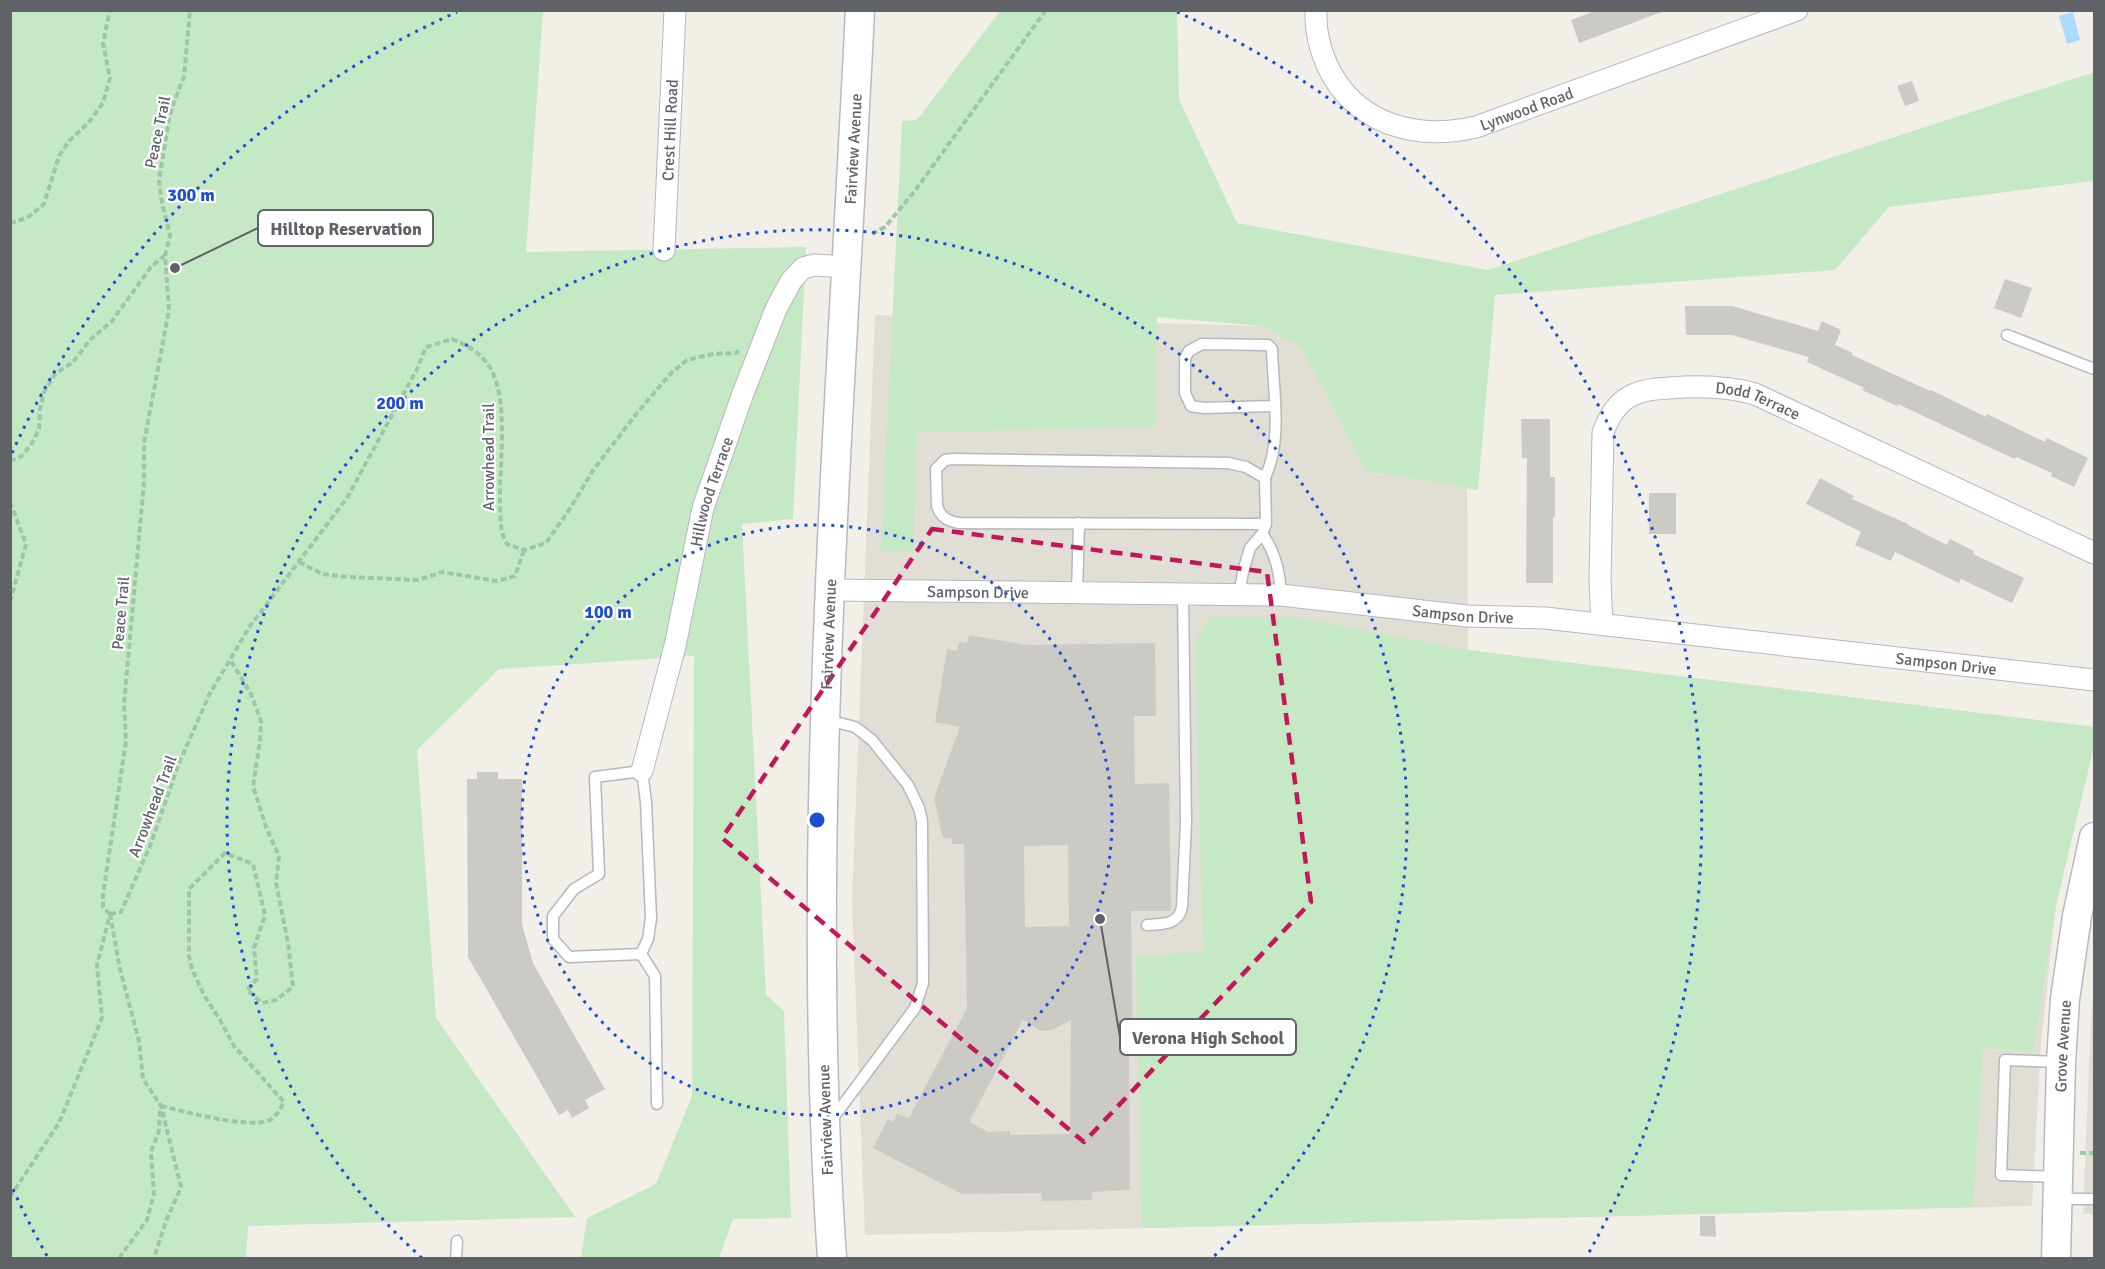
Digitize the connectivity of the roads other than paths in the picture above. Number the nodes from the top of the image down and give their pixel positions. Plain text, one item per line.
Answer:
1 (675, 10) edge
2 (860, 10) edge
3 (1316, 10) edge
4 (1797, 10) edge
5 (664, 250) dead end
6 (847, 258) junction
7 (2007, 335) dead end
8 (2094, 369) edge
9 (1274, 406) junction
10 (1265, 478) junction
11 (1079, 523) junction
12 (1264, 529) junction
13 (2094, 554) edge
14 (830, 590) junction
15 (1077, 594) junction
16 (1182, 594) junction
17 (1239, 595) junction
18 (1281, 596) junction
19 (1602, 624) junction
20 (2094, 680) edge
21 (825, 720) junction
22 (642, 771) junction
23 (2094, 837) edge
24 (1147, 925) dead end
25 (641, 954) junction
26 (2061, 1062) junction
27 (657, 1104) dead end
28 (825, 1129) junction
29 (2057, 1188) junction
30 (2094, 1198) edge
31 (457, 1241) dead end
32 (456, 1258) edge
33 (832, 1258) edge
34 (2056, 1258) edge

1 - 5 street, Crest Hill Road
2 - 6 main road, Fairview Avenue
3 - 4 street, Lynwood Road
6 - 14 main road, Fairview Avenue
6 - 22 street, Hillwood Terrace
7 - 8 lane
9 - 9 lane
9 - 10 lane
10 - 11 lane
10 - 12 lane
11 - 12 lane
11 - 15 lane
12 - 17 lane
12 - 18 lane
13 - 19 street, Dodd Terrace
14 - 15 street, Sampson Drive
14 - 21 main road, Fairview Avenue
15 - 16 street, Sampson Drive
16 - 17 street, Sampson Drive
16 - 24 lane
17 - 18 street, Sampson Drive
18 - 19 street, Sampson Drive
19 - 20 street, Sampson Drive
21 - 28 main road, Fairview Avenue
21 - 28 lane
22 - 25 lane
22 - 25 lane
23 - 26 main road, Grove Avenue
25 - 27 lane
26 - 29 main road, Grove Avenue
26 - 29 lane
28 - 33 main road, Fairview Avenue
29 - 30 lane
29 - 34 main road, Grove Avenue
31 - 32 lane

